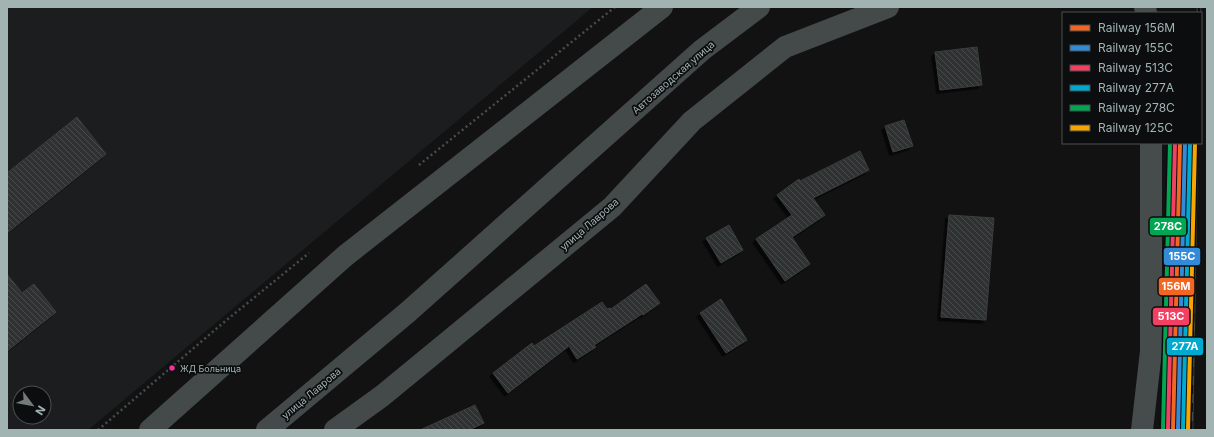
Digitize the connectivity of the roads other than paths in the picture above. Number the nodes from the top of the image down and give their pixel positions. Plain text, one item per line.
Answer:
1 (662, 7) edge
2 (759, 7) edge
3 (888, 7) edge
4 (1151, 144) edge
5 (589, 150) joint
6 (151, 430) edge
7 (267, 430) edge
8 (335, 430) edge
9 (1142, 430) edge

1 - 6 main road
2 - 5 main road, Автозаводская улица
3 - 8 main road, улица Лаврова
4 - 9 street
5 - 7 main road, улица Лаврова

